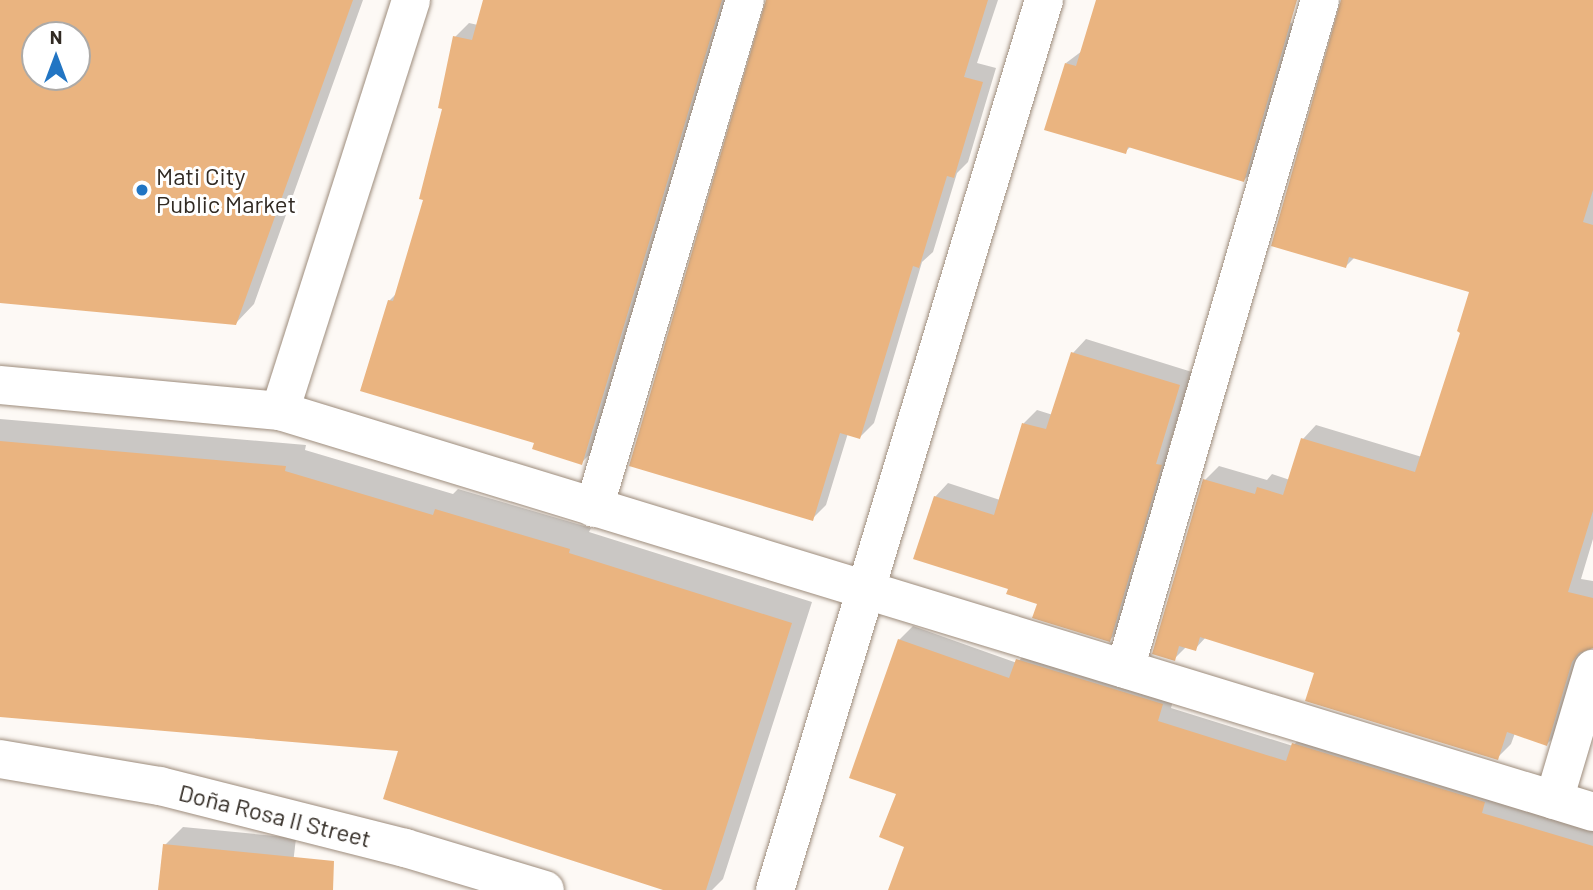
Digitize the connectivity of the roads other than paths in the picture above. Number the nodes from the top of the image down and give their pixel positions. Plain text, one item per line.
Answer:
1 (411, 0) edge
2 (746, 0) edge
3 (1044, 0) edge
4 (1320, 0) edge
5 (0, 385) edge
6 (280, 411) junction
7 (594, 508) junction
8 (866, 590) junction
9 (1125, 669) junction
10 (1593, 669) edge
11 (0, 759) edge
12 (1553, 800) junction
13 (1593, 812) edge
14 (545, 890) edge
15 (775, 890) edge

1 - 6 street
2 - 7 street
3 - 8 street
4 - 9 street
5 - 6 street
6 - 7 street
7 - 8 street
8 - 9 street
8 - 15 street
9 - 12 street
10 - 12 street
11 - 14 street, Doña Rosa II Street
12 - 13 street

